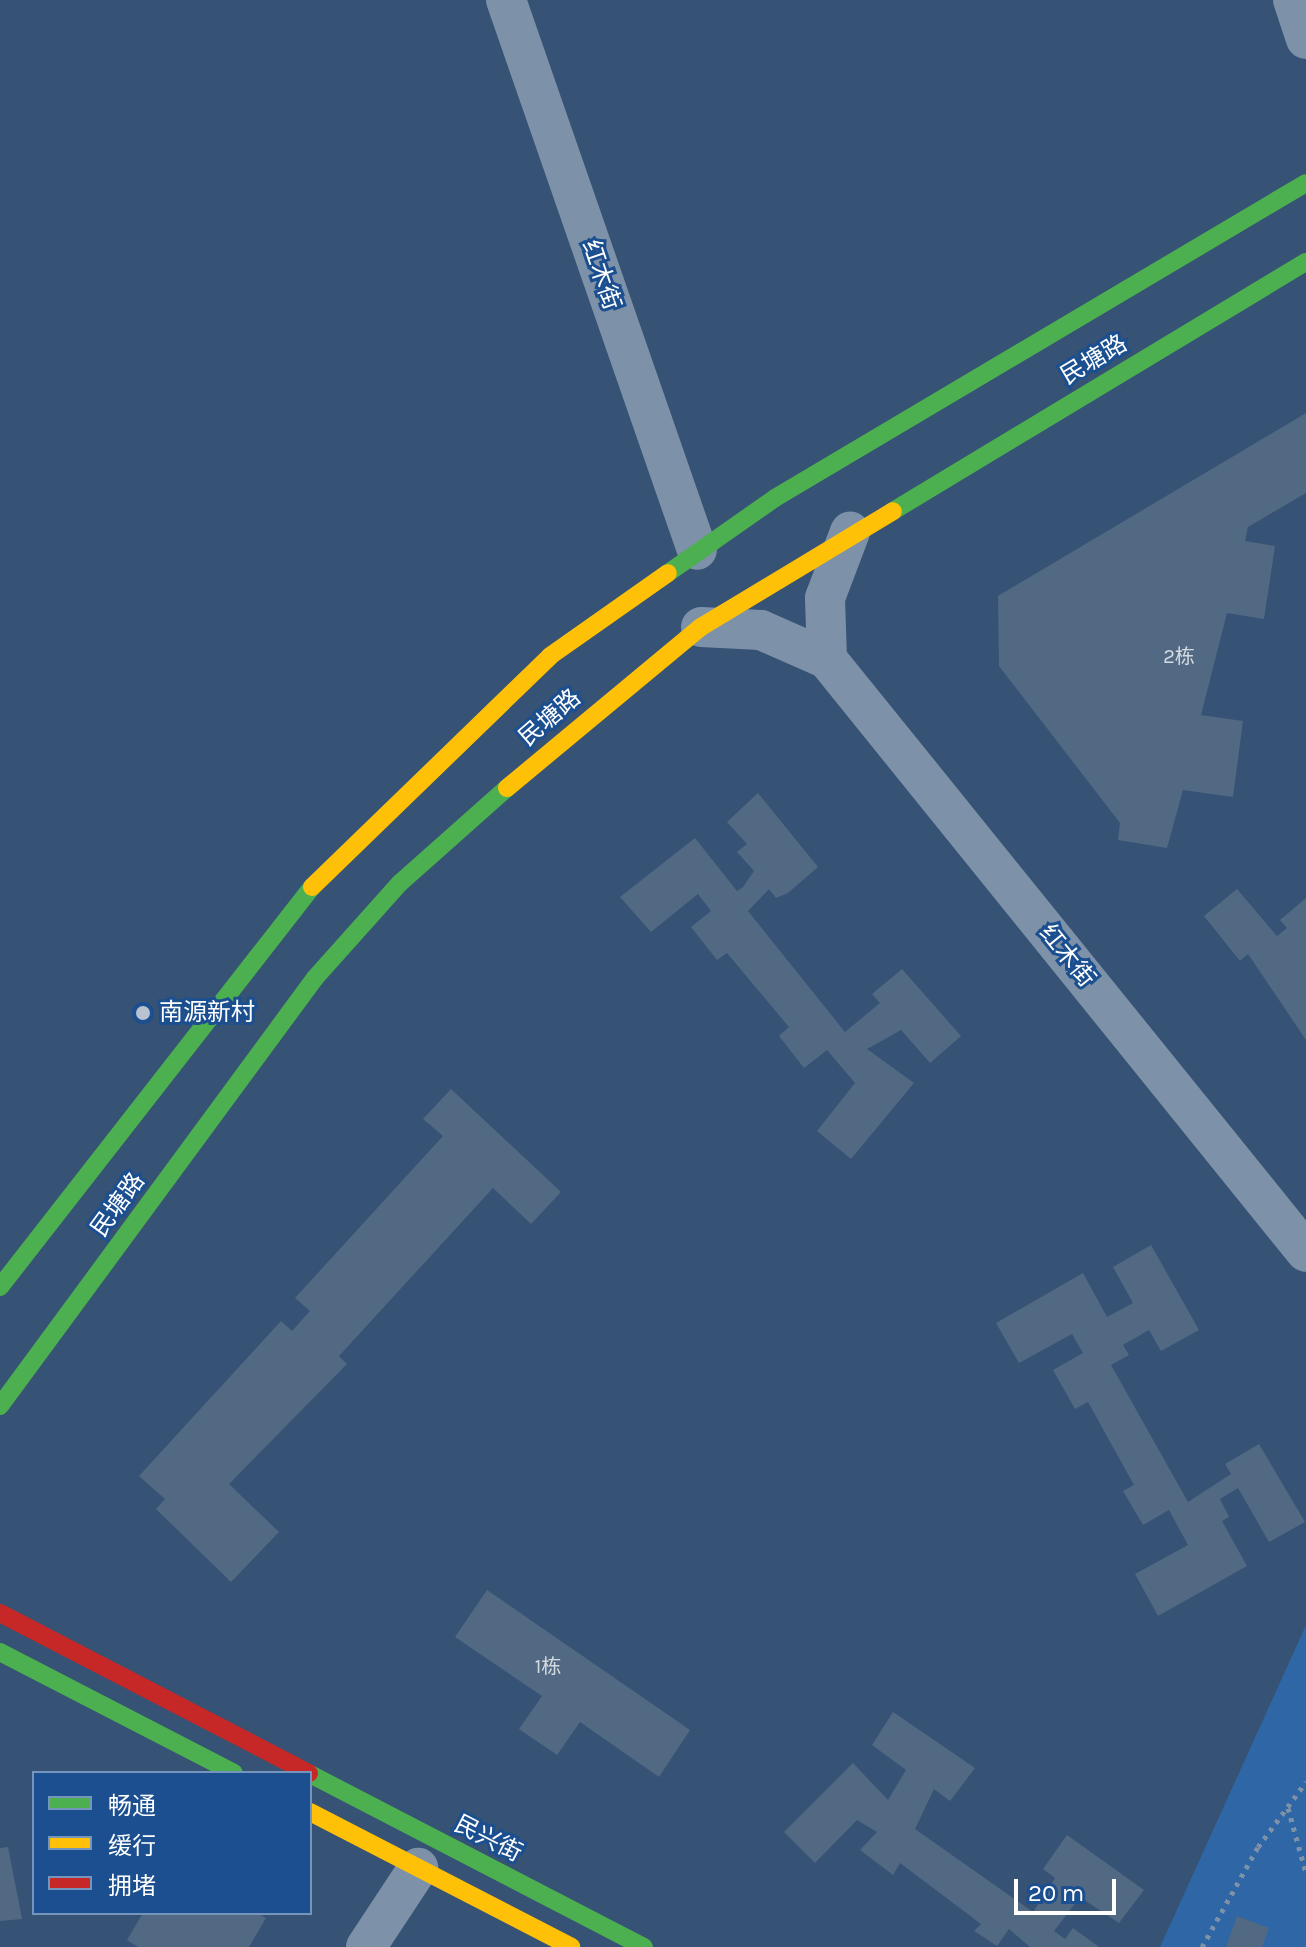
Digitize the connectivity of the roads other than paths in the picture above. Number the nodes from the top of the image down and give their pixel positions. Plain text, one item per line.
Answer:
1 (506, 0) edge
2 (1293, 0) edge
3 (1306, 39) edge
4 (1306, 183) edge
5 (1306, 262) edge
6 (850, 532) junction
7 (697, 550) junction
8 (701, 627) junction
9 (827, 659) junction
10 (1306, 1252) edge
11 (2, 1283) edge
12 (0, 1406) edge
13 (0, 1613) edge
14 (0, 1652) edge
15 (230, 1771) edge
16 (305, 1771) edge
17 (312, 1775) edge
18 (312, 1813) edge
19 (418, 1868) junction
20 (366, 1947) edge
21 (571, 1947) edge
22 (644, 1947) edge

1 - 7 street, 红木街
2 - 3 street
4 - 7 main road, 民塘路
5 - 6 main road, 民塘路
6 - 8 main road, 民塘路
6 - 9 street
7 - 11 main road, 民塘路
8 - 9 street, 红木街
8 - 12 main road, 民塘路
9 - 10 street, 红木街
13 - 16 main road, 民兴街
14 - 15 main road
17 - 22 main road, 民兴街
18 - 19 main road
19 - 20 street
19 - 21 main road

